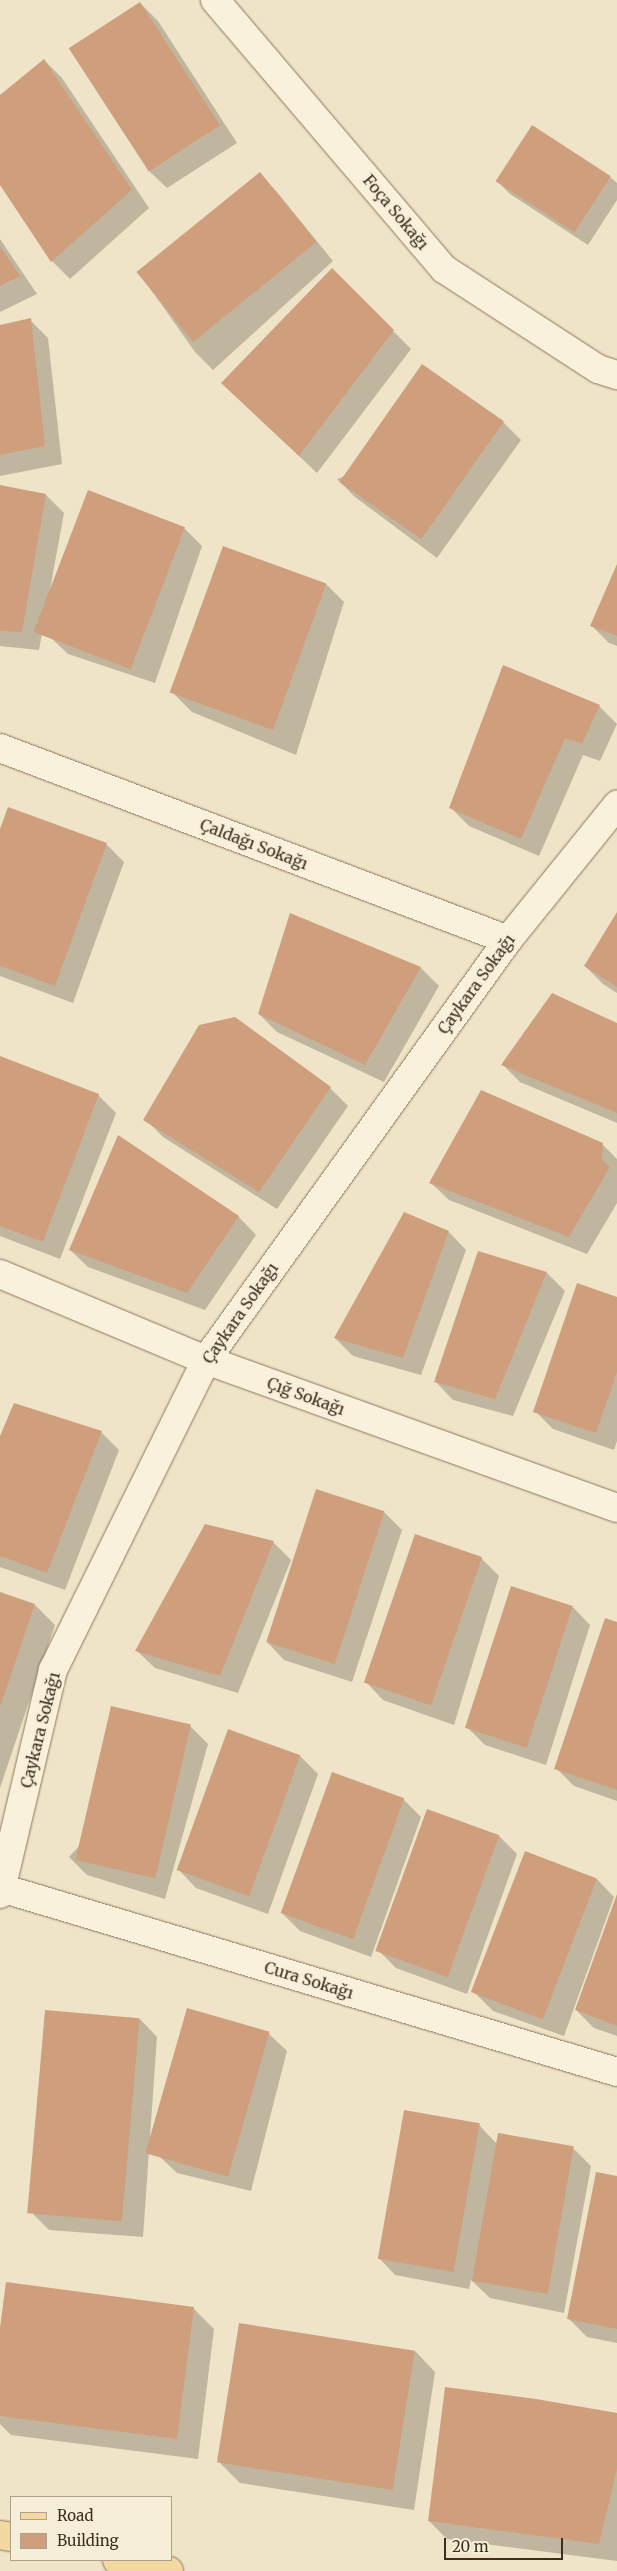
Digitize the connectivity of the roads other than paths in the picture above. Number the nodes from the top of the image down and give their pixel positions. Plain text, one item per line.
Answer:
1 (215, 0) edge
2 (617, 375) edge
3 (0, 748) edge
4 (617, 805) edge
5 (508, 940) junction
6 (0, 1274) edge
7 (206, 1360) junction
8 (617, 1508) edge
9 (0, 1891) edge
10 (617, 2072) edge
11 (122, 2561) edge
12 (169, 2571) edge

1 - 2 street, Foça Sokağı
3 - 5 street, Çaldağı Sokağı
4 - 5 street, Çaykara Sokağı
5 - 7 street, Çaykara Sokağı
6 - 7 street, Çığ Sokağı
7 - 8 street, Çığ Sokağı
7 - 9 street, Çaykara Sokağı
9 - 10 street, Cura Sokağı
11 - 12 main road

